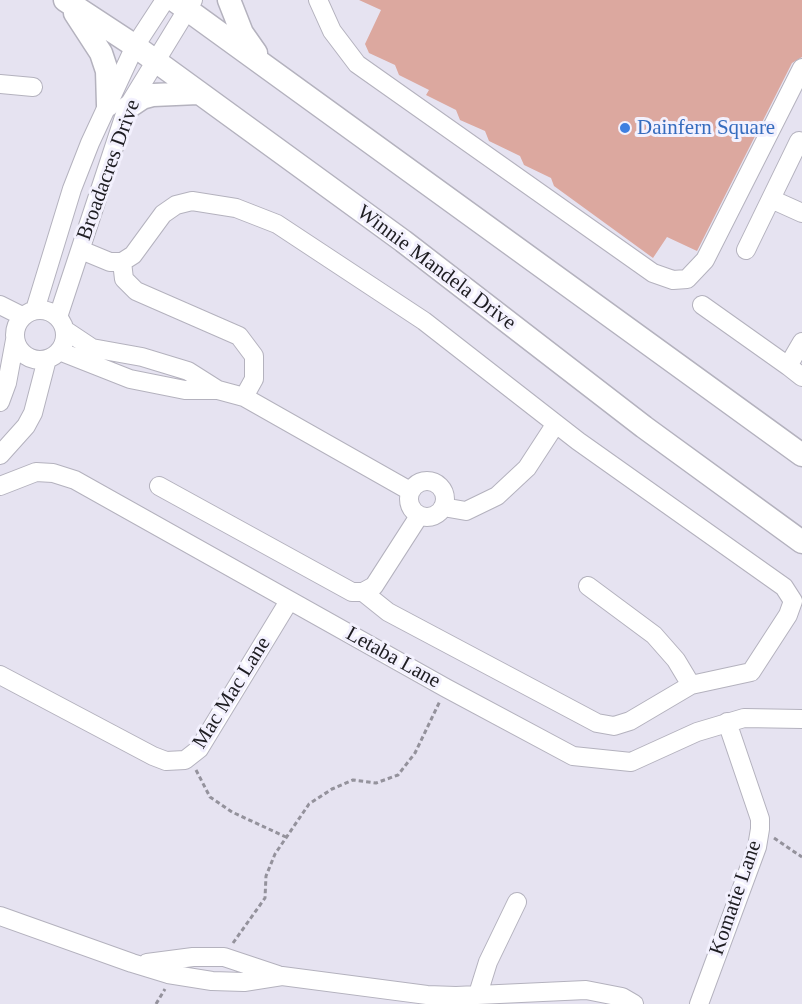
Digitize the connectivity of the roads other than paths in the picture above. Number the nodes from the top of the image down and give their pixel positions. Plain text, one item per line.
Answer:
1 (165, 0) edge
2 (229, 0) edge
3 (318, 0) edge
4 (66, 1) edge
5 (184, 3) edge
6 (135, 46) junction
7 (155, 62) junction
8 (263, 65) junction
9 (802, 68) edge
10 (0, 84) edge
11 (33, 87) dead end
12 (198, 93) junction
13 (117, 106) junction
14 (799, 141) dead end
15 (771, 199) junction
16 (802, 213) edge
17 (81, 250) junction
18 (746, 250) dead end
19 (122, 262) junction
20 (0, 305) edge
21 (702, 305) dead end
22 (29, 313) junction
23 (62, 324) junction
24 (10, 334) edge
25 (802, 342) edge
26 (53, 355) junction
27 (795, 371) edge
28 (218, 390) junction
29 (244, 397) junction
30 (0, 402) edge
31 (555, 425) junction
32 (0, 455) edge
33 (802, 455) edge
34 (0, 486) edge
35 (159, 486) dead end
36 (410, 491) junction
37 (444, 507) junction
38 (419, 516) junction
39 (802, 542) edge
40 (588, 586) dead end
41 (363, 591) junction
42 (288, 601) junction
43 (0, 675) edge
44 (691, 685) junction
45 (802, 719) edge
46 (727, 722) junction
47 (517, 902) dead end
48 (0, 916) edge
49 (132, 963) junction
50 (282, 976) junction
51 (478, 994) junction
52 (605, 998) edge
53 (634, 1004) edge
54 (699, 1004) edge

1 - 6 street, Broadacres Drive
2 - 8 main road
3 - 9 street
4 - 6 main road, Winnie Mandela Drive
4 - 13 main road
5 - 7 street, Broadacres Drive
5 - 8 main road
6 - 7 main road, Winnie Mandela Drive
6 - 13 street, Broadacres Drive
7 - 12 main road, Winnie Mandela Drive
7 - 13 street, Broadacres Drive
8 - 33 main road
10 - 11 street
12 - 13 main road
12 - 39 main road, Winnie Mandela Drive
13 - 17 street, Broadacres Drive
13 - 22 street, Broadacres Drive
14 - 15 street
15 - 16 street
15 - 18 street
17 - 19 street
17 - 23 street, Broadacres Drive
19 - 29 street
19 - 31 street
20 - 22 street
21 - 27 street
22 - 23 street
22 - 24 street
23 - 26 street
23 - 28 street
24 - 26 street
24 - 30 street
25 - 27 street
26 - 28 street
26 - 32 street
28 - 29 street
29 - 36 street
31 - 37 street
31 - 44 street
34 - 42 street, Letaba Lane
35 - 41 street
36 - 37 street
36 - 38 street
37 - 38 street
38 - 41 street
40 - 44 street
41 - 44 street
42 - 43 street, Mac Mac Lane
42 - 46 street, Letaba Lane
45 - 46 street, Letaba Lane
46 - 54 street, Komatie Lane
47 - 51 street
48 - 49 street
49 - 50 street
49 - 50 street
50 - 51 street
51 - 52 street
52 - 53 street

